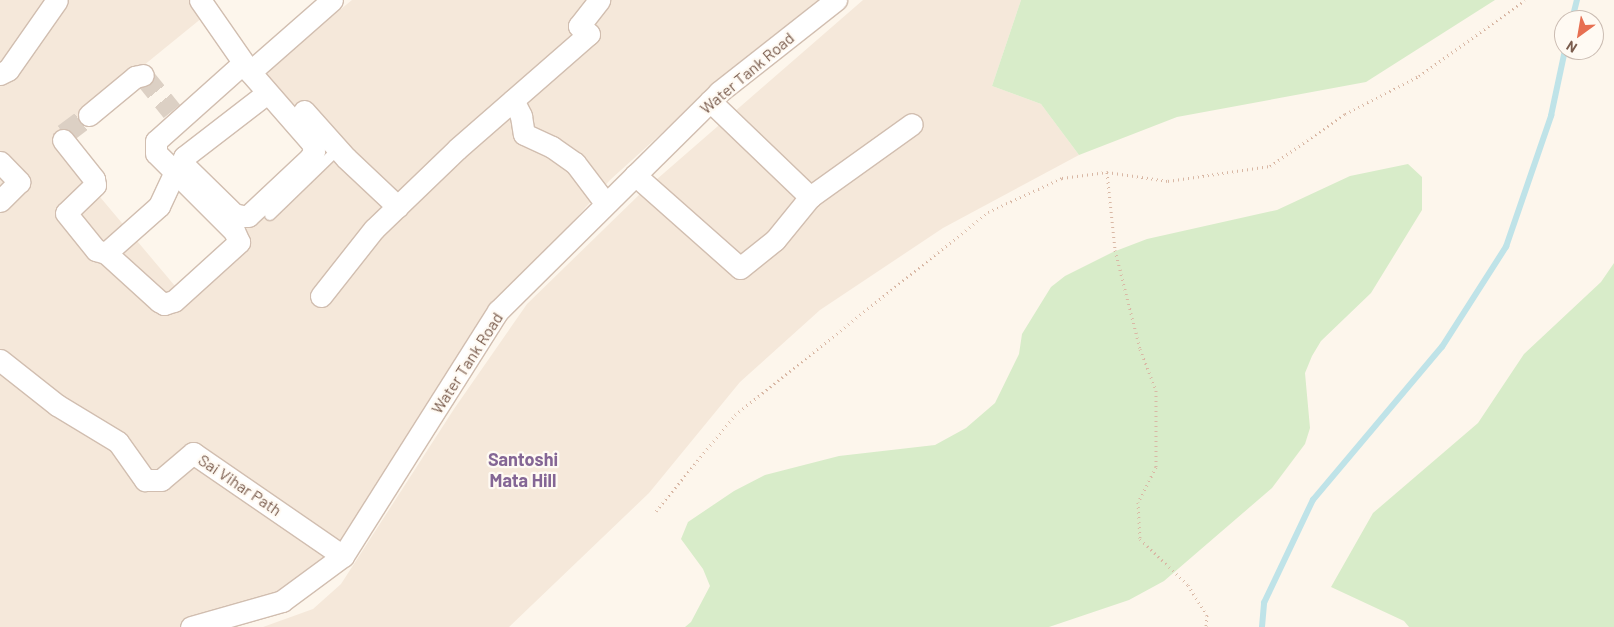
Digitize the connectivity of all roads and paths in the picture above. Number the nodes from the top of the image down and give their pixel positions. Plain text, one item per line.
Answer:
1 (57, 0) edge
2 (200, 0) edge
3 (332, 0) edge
4 (598, 0) edge
5 (836, 0) edge
6 (1525, 0) edge
7 (246, 68) junction
8 (0, 74) edge
9 (143, 75) dead end
10 (267, 93) junction
11 (513, 100) junction
12 (710, 101) junction
13 (304, 111) dead end
14 (89, 114) tunnel mouth
15 (912, 124) dead end
16 (63, 140) dead end
17 (338, 149) junction
18 (0, 162) edge
19 (1107, 172) junction
20 (174, 174) junction
21 (635, 175) junction
22 (810, 197) junction
23 (0, 201) edge
24 (606, 204) junction
25 (398, 207) junction
26 (270, 215) dead end
27 (106, 253) junction
28 (321, 296) dead end
29 (0, 360) edge
30 (656, 511) dead end
31 (343, 556) junction
32 (191, 627) edge
33 (1206, 627) edge

1 - 8 street
2 - 7 street
3 - 7 street
4 - 11 street
5 - 12 street, Water Tank Road
6 - 19 path
7 - 10 street
7 - 20 street
9 - 14 street
10 - 10 street
11 - 24 street
11 - 25 street
12 - 21 street, Water Tank Road
12 - 22 street
13 - 17 street
15 - 22 street
16 - 27 street
17 - 25 street
17 - 26 lane
18 - 23 street
19 - 30 path
19 - 33 path
20 - 27 street
20 - 27 street
21 - 22 street
21 - 24 street, Water Tank Road
24 - 31 street, Water Tank Road
25 - 28 street
29 - 31 street, Sai Vihar Path
31 - 32 street, Water Tank Road

